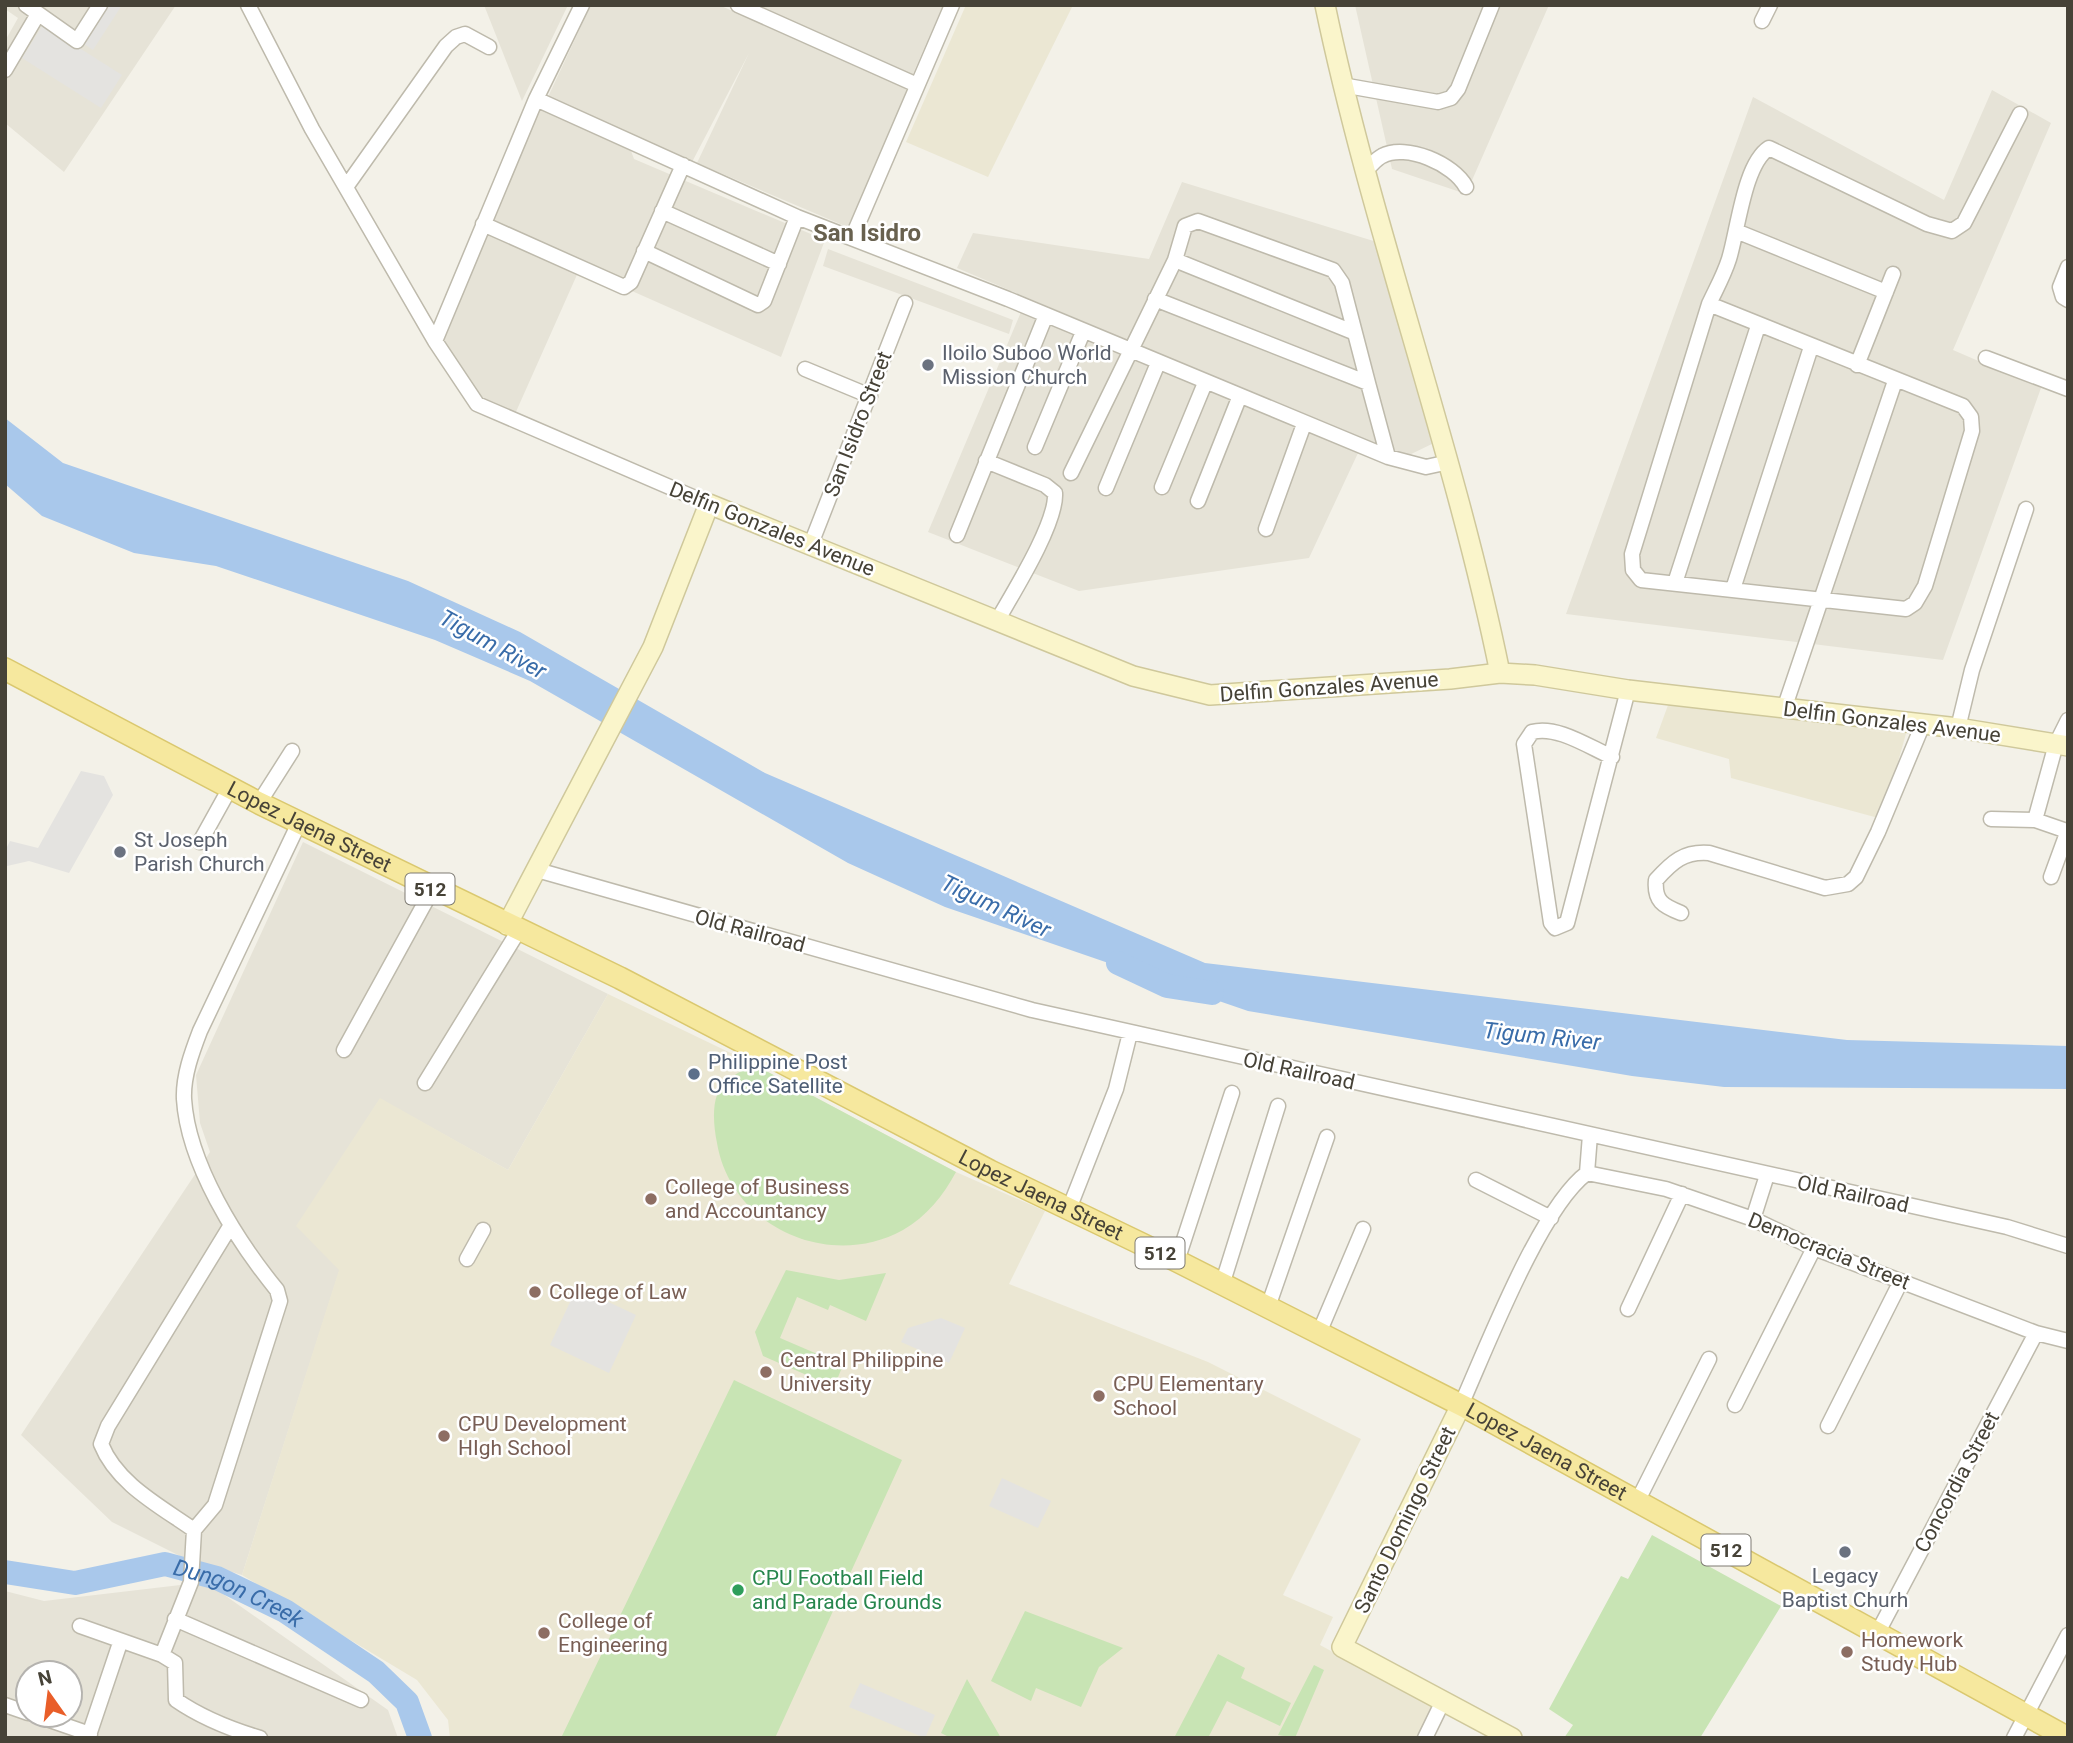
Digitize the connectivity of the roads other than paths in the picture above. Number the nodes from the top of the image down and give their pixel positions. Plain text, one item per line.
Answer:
1 (100, 5) edge
2 (248, 5) edge
3 (582, 5) edge
4 (738, 5) edge
5 (952, 5) edge
6 (1325, 5) edge
7 (1492, 5) edge
8 (1770, 5) edge
9 (32, 9) edge
10 (1762, 20) dead end
11 (489, 47) dead end
12 (5, 70) edge
13 (917, 85) junction
14 (1342, 85) junction
15 (537, 99) junction
16 (2020, 114) dead end
17 (683, 165) junction
18 (1364, 171) junction
19 (346, 187) junction
20 (1466, 187) dead end
21 (662, 211) junction
22 (797, 217) junction
23 (483, 224) junction
24 (1736, 230) junction
25 (852, 238) junction
26 (644, 251) junction
27 (1175, 260) junction
28 (779, 264) junction
29 (2068, 267) edge
30 (1893, 274) dead end
31 (1886, 292) junction
32 (2064, 293) edge
33 (1155, 299) junction
34 (905, 303) dead end
35 (1709, 304) junction
36 (1046, 315) junction
37 (1758, 326) junction
38 (1083, 332) junction
39 (1353, 332) junction
40 (435, 341) junction
41 (1811, 347) junction
42 (1129, 350) junction
43 (1986, 358) dead end
44 (1158, 363) junction
45 (1857, 365) junction
46 (805, 369) dead end
47 (1895, 381) junction
48 (1205, 383) junction
49 (1368, 383) junction
50 (2068, 389) edge
51 (870, 396) junction
52 (1239, 398) junction
53 (1304, 424) junction
54 (1035, 447) dead end
55 (1388, 457) junction
56 (986, 461) junction
57 (1448, 462) junction
58 (1070, 473) dead end
59 (1162, 487) dead end
60 (1105, 488) dead end
61 (1198, 501) dead end
62 (709, 504) junction
63 (2026, 509) dead end
64 (1266, 529) dead end
65 (957, 534) dead end
66 (811, 544) junction
67 (1675, 583) junction
68 (1733, 589) junction
69 (1823, 598) junction
70 (997, 621) junction
71 (5, 668) edge
72 (1500, 673) junction
73 (1628, 690) junction
74 (1784, 709) junction
75 (2068, 720) edge
76 (1923, 724) junction
77 (1958, 728) junction
78 (2062, 745) edge
79 (292, 751) dead end
80 (1612, 757) junction
81 (230, 788) junction
82 (259, 803) junction
83 (1992, 819) dead end
84 (2035, 820) junction
85 (299, 823) junction
86 (200, 842) dead end
87 (537, 870) junction
88 (2051, 877) dead end
89 (432, 890) junction
90 (1681, 913) dead end
91 (513, 928) junction
92 (1130, 1033) junction
93 (345, 1050) dead end
94 (425, 1083) dead end
95 (1232, 1093) dead end
96 (1278, 1106) dead end
97 (1590, 1135) junction
98 (1327, 1137) dead end
99 (1587, 1173) junction
100 (1767, 1175) junction
101 (1476, 1180) dead end
102 (1682, 1194) junction
103 (1069, 1209) junction
104 (1552, 1218) junction
105 (1753, 1219) junction
106 (231, 1225) junction
107 (483, 1230) dead end
108 (1363, 1230) dead end
109 (2068, 1246) edge
110 (1814, 1248) junction
111 (467, 1259) dead end
112 (1177, 1261) junction
113 (1901, 1282) junction
114 (1222, 1285) junction
115 (1268, 1307) junction
116 (1628, 1309) dead end
117 (1319, 1333) junction
118 (2036, 1333) junction
119 (2068, 1341) edge
120 (1709, 1359) dead end
121 (1461, 1405) junction
122 (1735, 1405) dead end
123 (1828, 1426) dead end
124 (1637, 1502) junction
125 (194, 1530) junction
126 (174, 1619) junction
127 (80, 1626) dead end
128 (1878, 1632) junction
129 (2068, 1635) edge
130 (120, 1643) junction
131 (162, 1656) junction
132 (360, 1700) dead end
133 (1443, 1701) junction
134 (2028, 1714) junction
135 (71, 1729) edge
136 (89, 1736) edge
137 (260, 1738) edge
138 (1425, 1738) edge
139 (1512, 1738) edge
140 (2014, 1738) edge
141 (2068, 1738) edge

1 - 9 street
2 - 19 street, Delfin Gonzales Avenue
3 - 15 street
4 - 13 street
5 - 13 street
6 - 14 street
7 - 14 street
8 - 10 street
9 - 12 street
11 - 19 street
13 - 25 street
14 - 18 street
15 - 17 street
15 - 23 street
16 - 24 street
17 - 21 street
17 - 22 street
18 - 20 street
18 - 57 street
19 - 40 street, Delfin Gonzales Avenue
21 - 26 street
21 - 28 street
22 - 25 street
22 - 28 street
23 - 26 street
23 - 40 street
24 - 31 street
24 - 35 street
25 - 36 street
26 - 28 street
27 - 33 street
27 - 39 street
27 - 39 street
29 - 32 street
30 - 31 street
31 - 45 street
33 - 42 street
33 - 49 street
34 - 51 street, San Isidro Street
35 - 37 street
35 - 67 street
36 - 38 street
36 - 56 street
37 - 41 street
37 - 67 street
38 - 42 street
38 - 54 street
39 - 49 street
40 - 62 street, Delfin Gonzales Avenue
41 - 45 street
41 - 68 street
42 - 44 street
42 - 58 street
43 - 50 street
44 - 48 street
44 - 60 street
45 - 47 street
46 - 51 street
47 - 69 street
47 - 69 street
48 - 52 street
48 - 59 street
49 - 55 street
51 - 66 street, San Isidro Street
52 - 53 street
52 - 61 street
53 - 55 street
53 - 64 street
55 - 57 street
56 - 65 street
56 - 70 street
57 - 72 street
62 - 66 street, Delfin Gonzales Avenue
62 - 87 street
63 - 77 street
66 - 70 street, Delfin Gonzales Avenue
67 - 68 street
68 - 69 street
69 - 74 street
70 - 72 street, Delfin Gonzales Avenue
71 - 81 main road, Lopez Jaena Street / 512
72 - 73 street, Delfin Gonzales Avenue
73 - 74 street, Delfin Gonzales Avenue
73 - 80 street
74 - 76 street, Delfin Gonzales Avenue
75 - 78 street
76 - 77 street, Delfin Gonzales Avenue
76 - 90 street
77 - 78 street, Delfin Gonzales Avenue
78 - 84 street
79 - 82 street
80 - 80 street
81 - 82 main road, Lopez Jaena Street / 512
81 - 86 street
82 - 85 main road, Lopez Jaena Street / 512
83 - 84 street
84 - 88 street
85 - 89 main road, Lopez Jaena Street / 512
85 - 106 street
87 - 91 street
87 - 92 street, Old Railroad
89 - 91 main road, Lopez Jaena Street / 512
89 - 93 street
91 - 94 street
91 - 103 main road, Lopez Jaena Street / 512
92 - 97 street, Old Railroad
92 - 103 street
95 - 112 street
96 - 114 street
97 - 99 street
97 - 100 street, Old Railroad
98 - 115 street
99 - 102 street, Democracia Street
99 - 104 street, Santo Domingo Street
100 - 105 street
100 - 109 street, Old Railroad
101 - 104 street
102 - 105 street, Democracia Street
102 - 116 street
103 - 112 main road, Lopez Jaena Street / 512
104 - 121 street, Santo Domingo Street
105 - 110 street, Democracia Street
106 - 125 street
106 - 125 street
107 - 111 street
108 - 117 street
110 - 113 street, Democracia Street
110 - 122 street
112 - 114 main road, Lopez Jaena Street / 512
113 - 118 street, Democracia Street
113 - 123 street
114 - 115 main road, Lopez Jaena Street / 512
115 - 117 main road, Lopez Jaena Street / 512
117 - 121 main road, Lopez Jaena Street / 512
118 - 119 street, Democracia Street
118 - 128 street, Concordia Street
120 - 124 street
121 - 124 main road, Lopez Jaena Street / 512
121 - 133 street, Santo Domingo Street
124 - 128 main road, Lopez Jaena Street / 512
125 - 126 street
126 - 131 street
126 - 132 street
127 - 130 street
128 - 134 main road, Lopez Jaena Street / 512
129 - 134 street
130 - 131 street
130 - 136 street
131 - 137 street
133 - 138 street
133 - 139 street
134 - 140 street
134 - 141 main road, Lopez Jaena Street / 512
135 - 136 street

